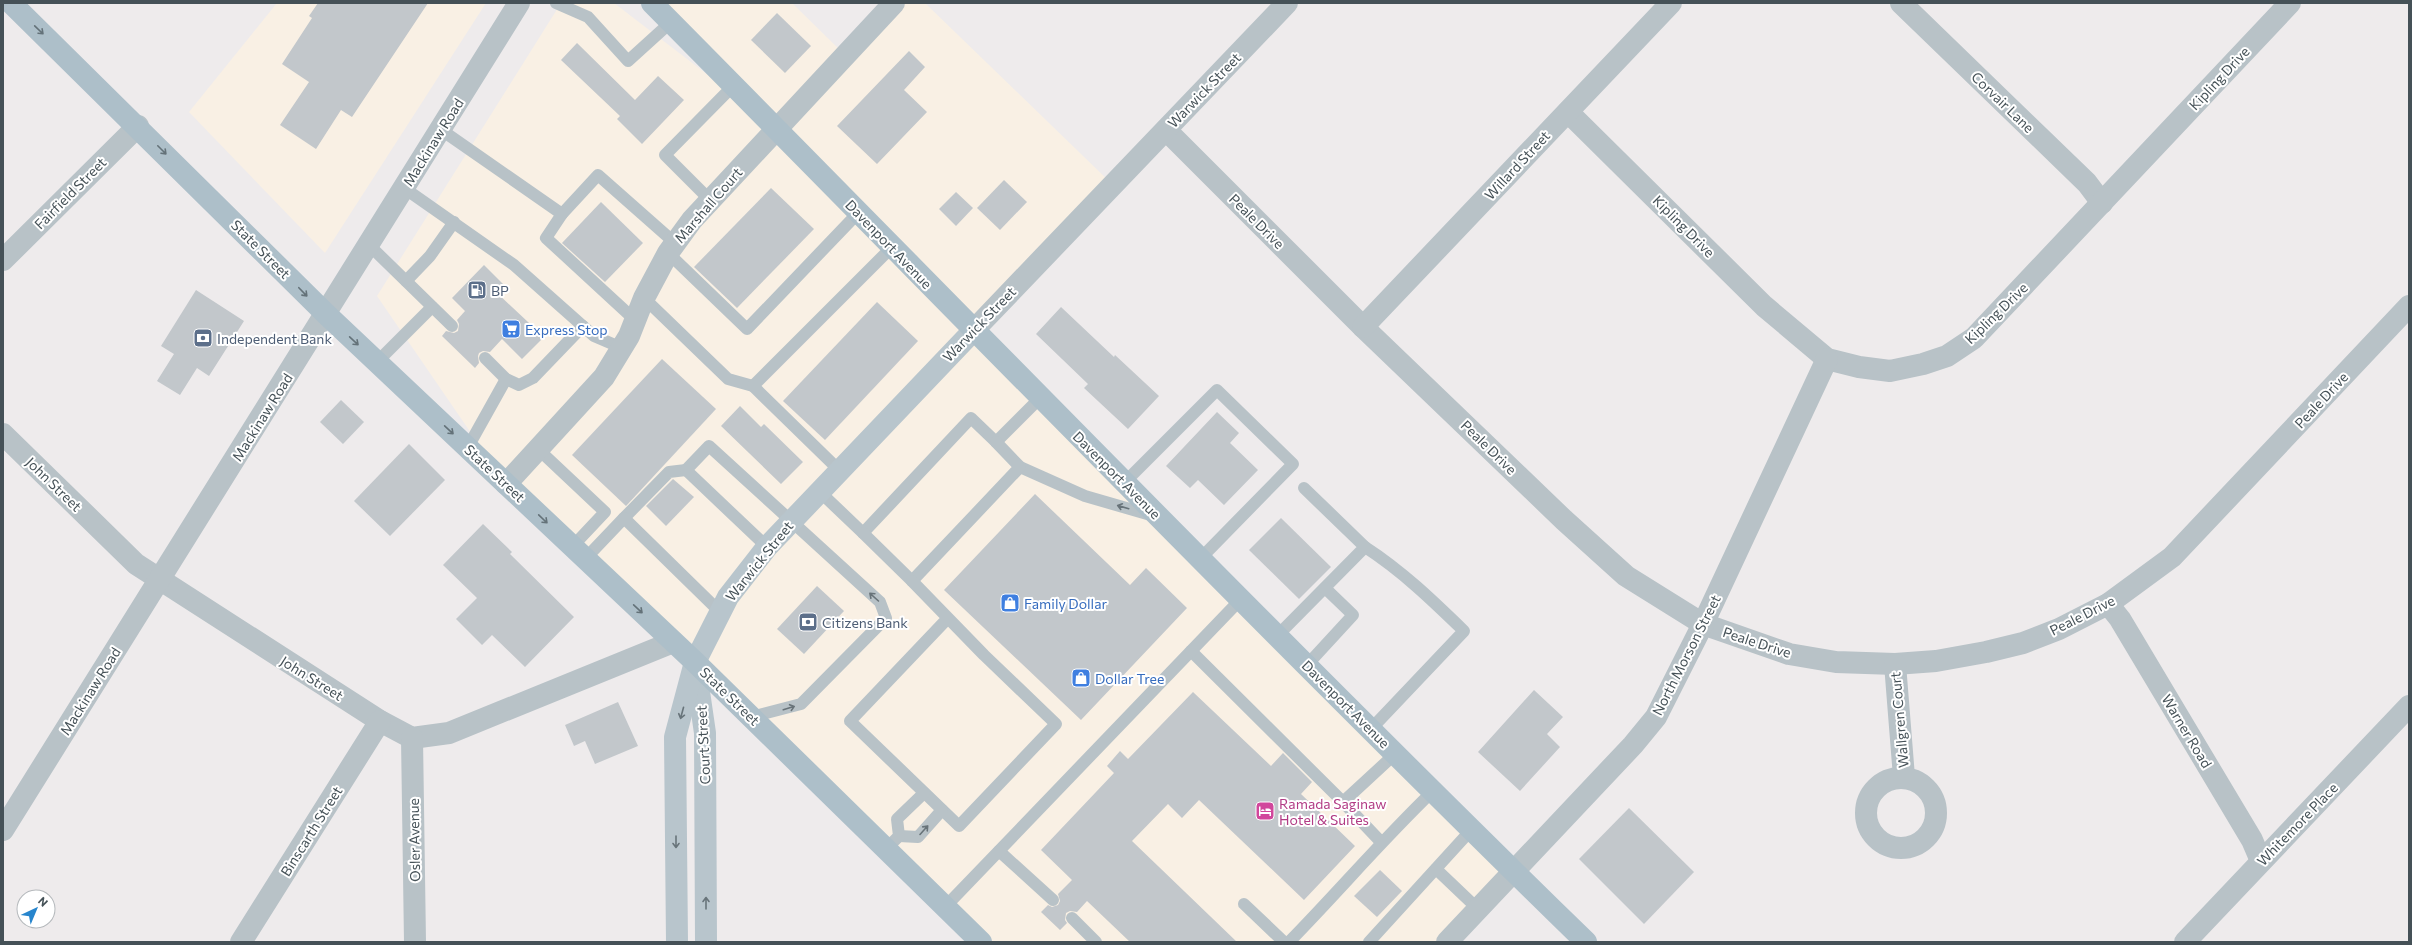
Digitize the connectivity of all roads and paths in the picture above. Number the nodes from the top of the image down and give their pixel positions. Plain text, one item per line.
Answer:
1 (11, 3) edge
2 (519, 3) edge
3 (556, 3) edge
4 (652, 3) edge
5 (894, 3) edge
6 (1287, 3) edge
7 (1671, 3) edge
8 (1901, 3) edge
9 (2290, 3) edge
10 (671, 22) junction
11 (734, 85) junction
12 (1568, 112) junction
13 (138, 126) junction
14 (776, 128) junction
15 (440, 129) junction
16 (1166, 130) junction
17 (404, 188) junction
18 (710, 200) junction
19 (2102, 203) junction
20 (859, 212) junction
21 (562, 214) junction
22 (454, 222) junction
23 (368, 245) junction
24 (892, 247) junction
25 (671, 248) junction
26 (3, 260) edge
27 (406, 281) junction
28 (644, 298) junction
29 (432, 306) junction
30 (2409, 306) edge
31 (326, 314) junction
32 (635, 320) junction
33 (452, 326) dead end
34 (583, 326) junction
35 (1363, 327) junction
36 (973, 331) junction
37 (622, 348) junction
38 (484, 358) dead end
39 (1827, 359) junction
40 (377, 362) junction
41 (506, 379) junction
42 (753, 386) junction
43 (1040, 398) junction
44 (3, 434) edge
45 (996, 442) junction
46 (468, 447) junction
47 (538, 449) junction
48 (1020, 467) junction
49 (686, 470) junction
50 (839, 470) junction
51 (1125, 482) junction
52 (506, 484) junction
53 (1304, 488) dead end
54 (819, 492) junction
55 (624, 518) junction
56 (1161, 518) junction
57 (790, 522) junction
58 (863, 534) junction
59 (767, 546) junction
60 (1365, 547) junction
61 (579, 553) junction
62 (1201, 558) junction
63 (160, 580) junction
64 (912, 581) junction
65 (1325, 588) junction
66 (1242, 599) junction
67 (2108, 604) junction
68 (720, 612) junction
69 (948, 618) junction
70 (1703, 624) junction
71 (1278, 635) junction
72 (673, 642) junction
73 (1191, 651) junction
74 (695, 662) junction
75 (1895, 664) junction
76 (1307, 665) junction
77 (2409, 706) edge
78 (751, 717) junction
79 (380, 721) junction
80 (1371, 729) junction
81 (412, 738) junction
82 (1395, 754) junction
83 (1904, 777) dead end
84 (1433, 791) junction
85 (924, 793) junction
86 (1343, 802) junction
87 (942, 810) junction
88 (1472, 829) junction
89 (3, 830) edge
90 (1381, 842) junction
91 (893, 843) junction
92 (999, 851) junction
93 (2261, 861) junction
94 (1436, 869) junction
95 (1513, 871) junction
96 (1052, 900) dead end
97 (1244, 904) dead end
98 (946, 907) junction
99 (1478, 909) junction
100 (1072, 918) dead end
101 (241, 942) edge
102 (415, 942) edge
103 (677, 942) edge
104 (706, 942) edge
105 (981, 942) edge
106 (1096, 942) edge
107 (1284, 942) edge
108 (1289, 942) edge
109 (1369, 942) edge
110 (1447, 942) edge
111 (1586, 942) edge
112 (2185, 942) edge

1 -> 13 main road, State Street
2 - 15 street, Mackinaw Road
3 - 10 lane
4 - 10 main road, Davenport Avenue
5 - 14 street, Marshall Court
6 - 16 street, Warwick Street
7 - 12 street, Willard Street
8 - 19 street, Corvair Lane
9 - 19 street, Kipling Drive
10 - 11 main road, Davenport Avenue
11 - 14 main road, Davenport Avenue
11 - 18 lane
12 - 35 street, Willard Street
12 - 39 street, Kipling Drive
13 - 26 street, Fairfield Street
13 -> 31 main road, State Street
14 - 18 street, Marshall Court
14 - 20 main road, Davenport Avenue
15 - 17 street, Mackinaw Road
15 - 21 lane
16 - 35 street, Peale Drive
16 - 36 street, Warwick Street
17 - 22 lane
17 - 23 street, Mackinaw Road
18 - 25 street, Marshall Court
19 - 39 street, Kipling Drive
20 - 24 main road, Davenport Avenue
20 - 25 lane
21 - 25 lane
21 - 32 lane
22 - 27 lane
22 - 34 lane
23 - 27 lane
23 - 31 street, Mackinaw Road
24 - 36 main road, Davenport Avenue
24 - 42 lane
25 - 28 street, Marshall Court
27 - 29 lane
28 - 32 street, Marshall Court
28 - 42 lane
29 - 33 lane
29 - 40 lane
30 - 67 street, Peale Drive
31 -> 40 main road, State Street
31 - 63 street, Mackinaw Road
32 - 37 street, Marshall Court
34 - 37 lane
34 - 41 lane
35 - 70 street, Peale Drive
36 - 43 main road, Davenport Avenue
36 - 50 main road, Warwick Street
37 - 47 street, Marshall Court
38 - 41 lane
39 - 70 street, North Morson Street
40 -> 46 main road, State Street
41 - 46 lane
42 - 50 lane
43 - 45 lane
43 - 51 main road, Davenport Avenue
44 - 63 street, John Street
45 - 48 lane
45 - 58 lane
46 - 52 main road, State Street
47 - 52 street, Marshall Court
47 - 61 lane
56 -> 48 lane
48 - 64 lane
49 - 55 lane
49 - 57 lane
49 - 59 lane
50 - 54 main road, Warwick Street
51 - 56 main road, Davenport Avenue
51 - 62 lane
52 -> 61 main road, State Street
53 - 60 lane
54 - 57 main road, Warwick Street
54 - 58 lane
55 - 61 lane
55 - 68 lane
56 - 62 main road, Davenport Avenue
57 - 59 main road, Warwick Street
78 -> 57 lane
58 - 64 lane
59 - 68 main road, Warwick Street
60 - 65 lane
60 - 80 lane
61 -> 72 main road, State Street
62 - 66 main road, Davenport Avenue
63 - 79 street, John Street
63 - 89 street, Mackinaw Road
64 - 69 lane
65 - 71 lane
65 - 76 lane
66 - 71 main road, Davenport Avenue
66 - 73 lane
67 - 75 street, Peale Drive
67 - 93 street, Warner Road
68 - 74 main road, Warwick Street
69 - 85 lane
69 - 87 lane
70 - 75 street, Peale Drive
70 - 95 street, North Morson Street
71 - 76 main road, Davenport Avenue
72 - 74 main road, State Street
72 - 81 street
73 - 86 lane
73 - 92 lane
74 - 78 main road, State Street
74 -> 103 main road, Court Street
104 -> 74 main road, Court Street
75 - 83 street, Wallgren Court
76 - 80 main road, Davenport Avenue
77 - 93 street, Whitemore Place
78 - 91 main road, State Street
79 - 81 street, John Street
79 - 101 street, Binscarth Street
80 - 82 main road, Davenport Avenue
81 - 102 street, Osler Avenue
82 - 84 main road, Davenport Avenue
82 - 86 lane
84 - 88 main road, Davenport Avenue
84 - 90 lane
85 - 87 lane
85 - 91 lane
86 - 90 lane
91 -> 87 lane
88 - 94 lane
88 - 95 main road, Davenport Avenue
90 - 108 lane
91 - 98 main road, State Street
92 - 96 lane
92 - 98 lane
93 - 112 street, Whitemore Place
94 - 99 lane
94 - 109 lane
95 - 99 street, North Morson Street
95 - 111 main road, Davenport Avenue
97 - 107 lane
98 - 105 main road, State Street
99 - 110 street, North Morson Street
100 - 106 lane

